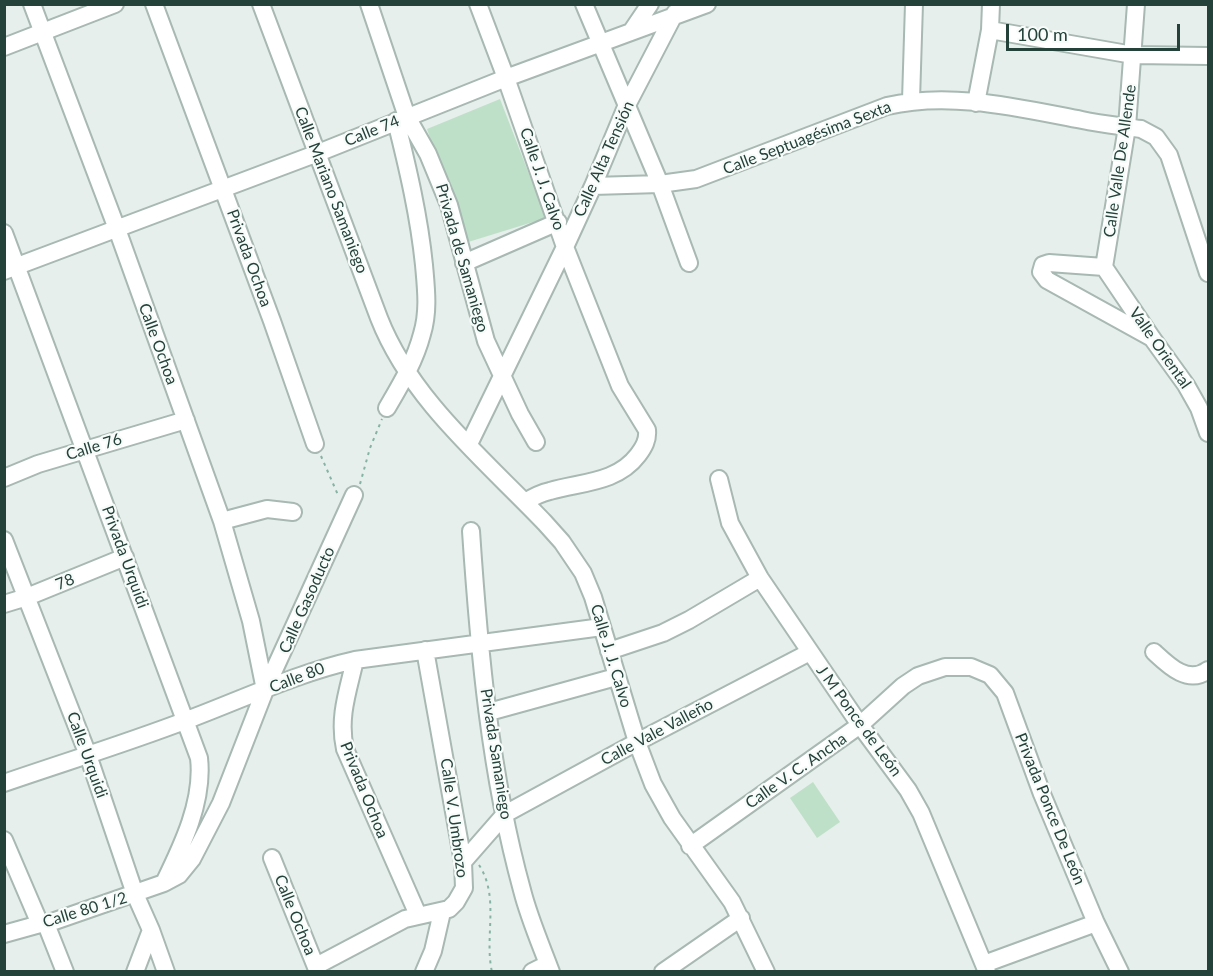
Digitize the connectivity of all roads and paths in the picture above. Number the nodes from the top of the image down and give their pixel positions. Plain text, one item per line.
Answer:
1 (32, 4) edge
2 (115, 4) edge
3 (154, 4) edge
4 (261, 4) edge
5 (369, 4) edge
6 (478, 4) edge
7 (584, 4) edge
8 (650, 4) edge
9 (707, 4) edge
10 (914, 4) edge
11 (991, 4) edge
12 (1136, 4) edge
13 (677, 11) edge
14 (990, 30) junction
15 (43, 31) junction
16 (631, 32) junction
17 (599, 45) junction
18 (4, 47) edge
19 (1133, 55) junction
20 (1209, 56) edge
21 (506, 78) junction
22 (911, 100) junction
23 (976, 103) junction
24 (626, 107) junction
25 (401, 119) junction
26 (1127, 127) junction
27 (318, 153) junction
28 (660, 184) junction
29 (593, 186) junction
30 (223, 187) junction
31 (558, 222) junction
32 (117, 229) junction
33 (4, 233) edge
34 (565, 247) junction
35 (464, 263) junction
36 (689, 263) dead end
37 (1104, 267) junction
38 (11, 268) edge
39 (1209, 273) edge
40 (1152, 339) junction
41 (408, 372) junction
42 (501, 375) junction
43 (387, 408) joint
44 (186, 420) junction
45 (1209, 433) edge
46 (536, 442) dead end
47 (315, 444) joint
48 (469, 444) junction
49 (85, 450) junction
50 (4, 478) edge
51 (718, 479) dead end
52 (354, 495) joint
53 (525, 502) junction
54 (346, 511) junction
55 (293, 512) dead end
56 (222, 521) junction
57 (471, 531) dead end
58 (4, 540) edge
59 (125, 557) junction
60 (760, 578) junction
61 (27, 597) junction
62 (4, 604) edge
63 (602, 627) junction
64 (479, 643) junction
65 (425, 650) junction
66 (609, 651) junction
67 (810, 652) junction
68 (1154, 652) dead end
69 (356, 660) junction
70 (963, 665) joint
71 (1209, 670) edge
72 (616, 677) junction
73 (266, 690) junction
74 (489, 712) junction
75 (186, 721) junction
76 (860, 725) junction
77 (637, 741) junction
78 (88, 754) junction
79 (4, 783) edge
80 (505, 814) junction
81 (4, 840) edge
82 (690, 846) junction
83 (272, 858) dead end
84 (466, 858) junction
85 (164, 883) junction
86 (135, 894) junction
87 (442, 912) junction
88 (418, 915) junction
89 (741, 918) junction
90 (1096, 923) junction
91 (43, 924) junction
92 (151, 930) junction
93 (4, 934) edge
94 (550, 968) edge
95 (985, 968) edge
96 (317, 969) edge
97 (65, 972) edge
98 (135, 972) edge
99 (166, 972) edge
100 (424, 972) edge
101 (492, 972) edge
102 (532, 972) edge
103 (663, 972) edge
104 (766, 972) edge
105 (1120, 972) edge

1 - 15 street, Calle Ochoa
2 - 15 street
3 - 30 street, Privada Ochoa
4 - 27 street, Calle Mariano Samaniego
5 - 25 street, Privada de Samaniego
6 - 21 street, Calle J. J. Calvo
7 - 17 street
8 - 16 street
9 - 13 street, Calle 74
10 - 22 street
11 - 14 street
12 - 19 street, Calle Valle De Allende
13 - 16 street, Calle 74
13 - 24 street, Calle Alta Tensión
14 - 19 street
14 - 23 street
15 - 18 street
15 - 32 street, Calle Ochoa
16 - 17 street, Calle 74
17 - 21 street, Calle 74
17 - 24 street
19 - 20 street
19 - 26 street, Calle Valle De Allende
21 - 25 street, Calle 74
21 - 31 street, Calle J. J. Calvo
22 - 23 street, Calle Septuagésima Sexta
22 - 28 street, Calle Septuagésima Sexta
23 - 26 street, Calle Septuagésima Sexta
24 - 28 street
24 - 29 street, Calle Alta Tensión
25 - 27 street, Calle 74
25 - 35 street, Privada de Samaniego
25 - 41 street, Privada de Samaniego
26 - 37 street, Calle Valle De Allende
26 - 39 street, Calle Septuagésima Sexta
27 - 30 street, Calle 74
27 - 41 street, Calle Mariano Samaniego
28 - 29 street, Calle Septuagésima Sexta
28 - 36 street
29 - 34 street, Calle Alta Tensión
30 - 32 street, Calle 74
30 - 47 street, Privada Ochoa
31 - 34 street, Calle J. J. Calvo
31 - 35 street
32 - 38 street, Calle 74
32 - 44 street, Calle Ochoa
33 - 38 street, Privada Urquidi
34 - 42 street, Calle Alta Tensión
34 - 53 street, Calle J. J. Calvo
35 - 42 street, Privada de Samaniego
37 - 40 street, Valle Oriental
37 - 40 street
38 - 49 street, Privada Urquidi
40 - 45 street, Valle Oriental
41 - 43 street
41 - 48 street, Calle J. J. Calvo
42 - 46 street, Privada de Samaniego
42 - 48 street, Calle Alta Tensión
43 - 52 path
44 - 49 street, Calle 76
44 - 56 street, Calle Ochoa
47 - 54 path
48 - 53 street, Calle J. J. Calvo
49 - 50 street, Calle 76
49 - 59 street, Privada Urquidi
51 - 60 street, J M Ponce de León
52 - 54 street, Calle Gasoducto
53 - 63 street, Calle J. J. Calvo
54 - 73 street, Calle Gasoducto
55 - 56 street
56 - 73 street, Calle Ochoa
57 - 64 street, Privada Samaniego
58 - 61 street, Calle Urquidi
59 - 61 street, 78
59 - 75 street, Privada Urquidi
60 - 66 street
60 - 67 street, J M Ponce de León
61 - 62 street, 78
61 - 78 street, Calle Urquidi
63 - 64 street, Calle 80
63 - 66 street, Calle J. J. Calvo
64 - 65 street, Calle 80
64 - 74 street, Privada Samaniego
65 - 69 street, Calle 80
65 - 84 street, Calle V. Umbrozo
66 - 72 street, Calle J. J. Calvo
67 - 76 street, J M Ponce de León
67 - 77 street, Calle Vale Valleño
68 - 71 street
69 - 73 street, Calle 80
69 - 88 street, Privada Ochoa
70 - 76 street, Calle V. C. Ancha
70 - 90 street, Privada Ponce De León
72 - 74 street
72 - 77 street, Calle J. J. Calvo
73 - 75 street, Calle 80
73 - 85 street, Calle Gasoducto
74 - 80 street, Privada Samaniego
75 - 78 street, Calle 80
75 - 85 street, Privada Urquidi
76 - 82 street, Calle V. C. Ancha
76 - 95 street, J M Ponce de León
77 - 80 street, Calle Vale Valleño
77 - 82 street, Calle J. J. Calvo
78 - 79 street, Calle 80
78 - 86 street, Calle Urquidi
80 - 84 street, Calle Vale Valleño
80 - 94 street, Privada Samaniego
81 - 91 street
82 - 89 street, Calle J. J. Calvo
83 - 96 street, Calle Ochoa
84 - 87 street, Calle V. Umbrozo
84 - 101 path
85 - 86 street, Calle 80 1/2
86 - 91 street, Calle 80 1/2
86 - 92 street, Calle Urquidi
87 - 88 street
87 - 100 street
88 - 96 street
89 - 103 street
89 - 104 street, Calle J. J. Calvo
90 - 95 street
90 - 105 street, Privada Ponce De León
91 - 93 street, Calle 80 1/2
91 - 97 street
92 - 98 street
92 - 99 street, Calle Urquidi
94 - 102 street

